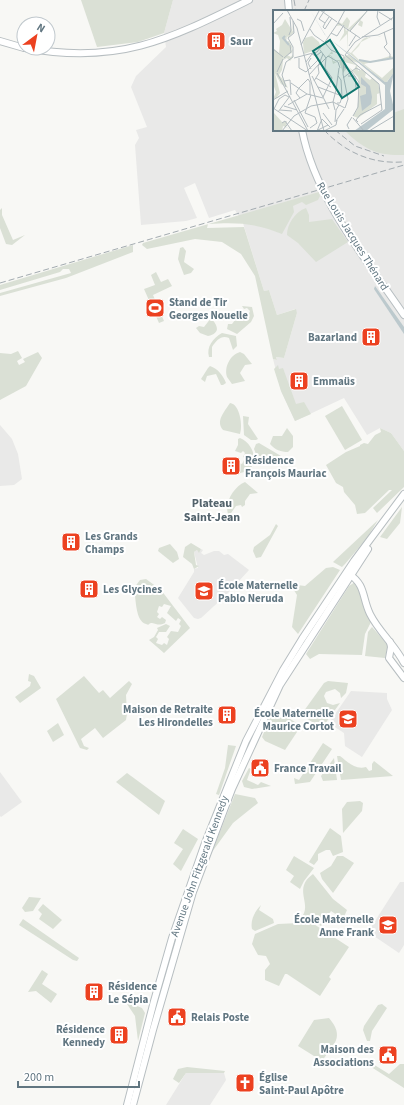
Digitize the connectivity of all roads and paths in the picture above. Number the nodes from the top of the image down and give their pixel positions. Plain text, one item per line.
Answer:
1 (249, 0) edge
2 (288, 0) edge
3 (289, 10) edge
4 (0, 41) edge
5 (16, 45) edge
6 (56, 52) edge
7 (302, 131) edge
8 (404, 315) edge
9 (404, 494) edge
10 (349, 574) junction
11 (304, 641) junction
12 (390, 641) junction
13 (389, 658) junction
14 (404, 664) edge
15 (404, 678) edge
16 (260, 714) junction
17 (259, 729) junction
18 (248, 738) junction
19 (255, 738) junction
20 (127, 1105) edge
21 (133, 1105) edge

1 - 6 main road
2 - 3 main road
4 - 5 main road
7 - 8 main road, Rue Louis Jacques Thénard
9 - 10 main road, Avenue John Fitzgerald Kennedy
10 - 11 main road, Avenue John Fitzgerald Kennedy
10 - 12 main road
11 - 16 main road, Avenue John Fitzgerald Kennedy
11 - 17 main road, Avenue John Fitzgerald Kennedy
12 - 13 main road
12 - 14 main road
13 - 14 main road
13 - 15 main road
16 - 17 main road
16 - 18 main road, Avenue John Fitzgerald Kennedy
17 - 19 main road, Avenue John Fitzgerald Kennedy
18 - 19 main road
18 - 20 main road, Avenue John Fitzgerald Kennedy
19 - 21 main road, Avenue John Fitzgerald Kennedy

